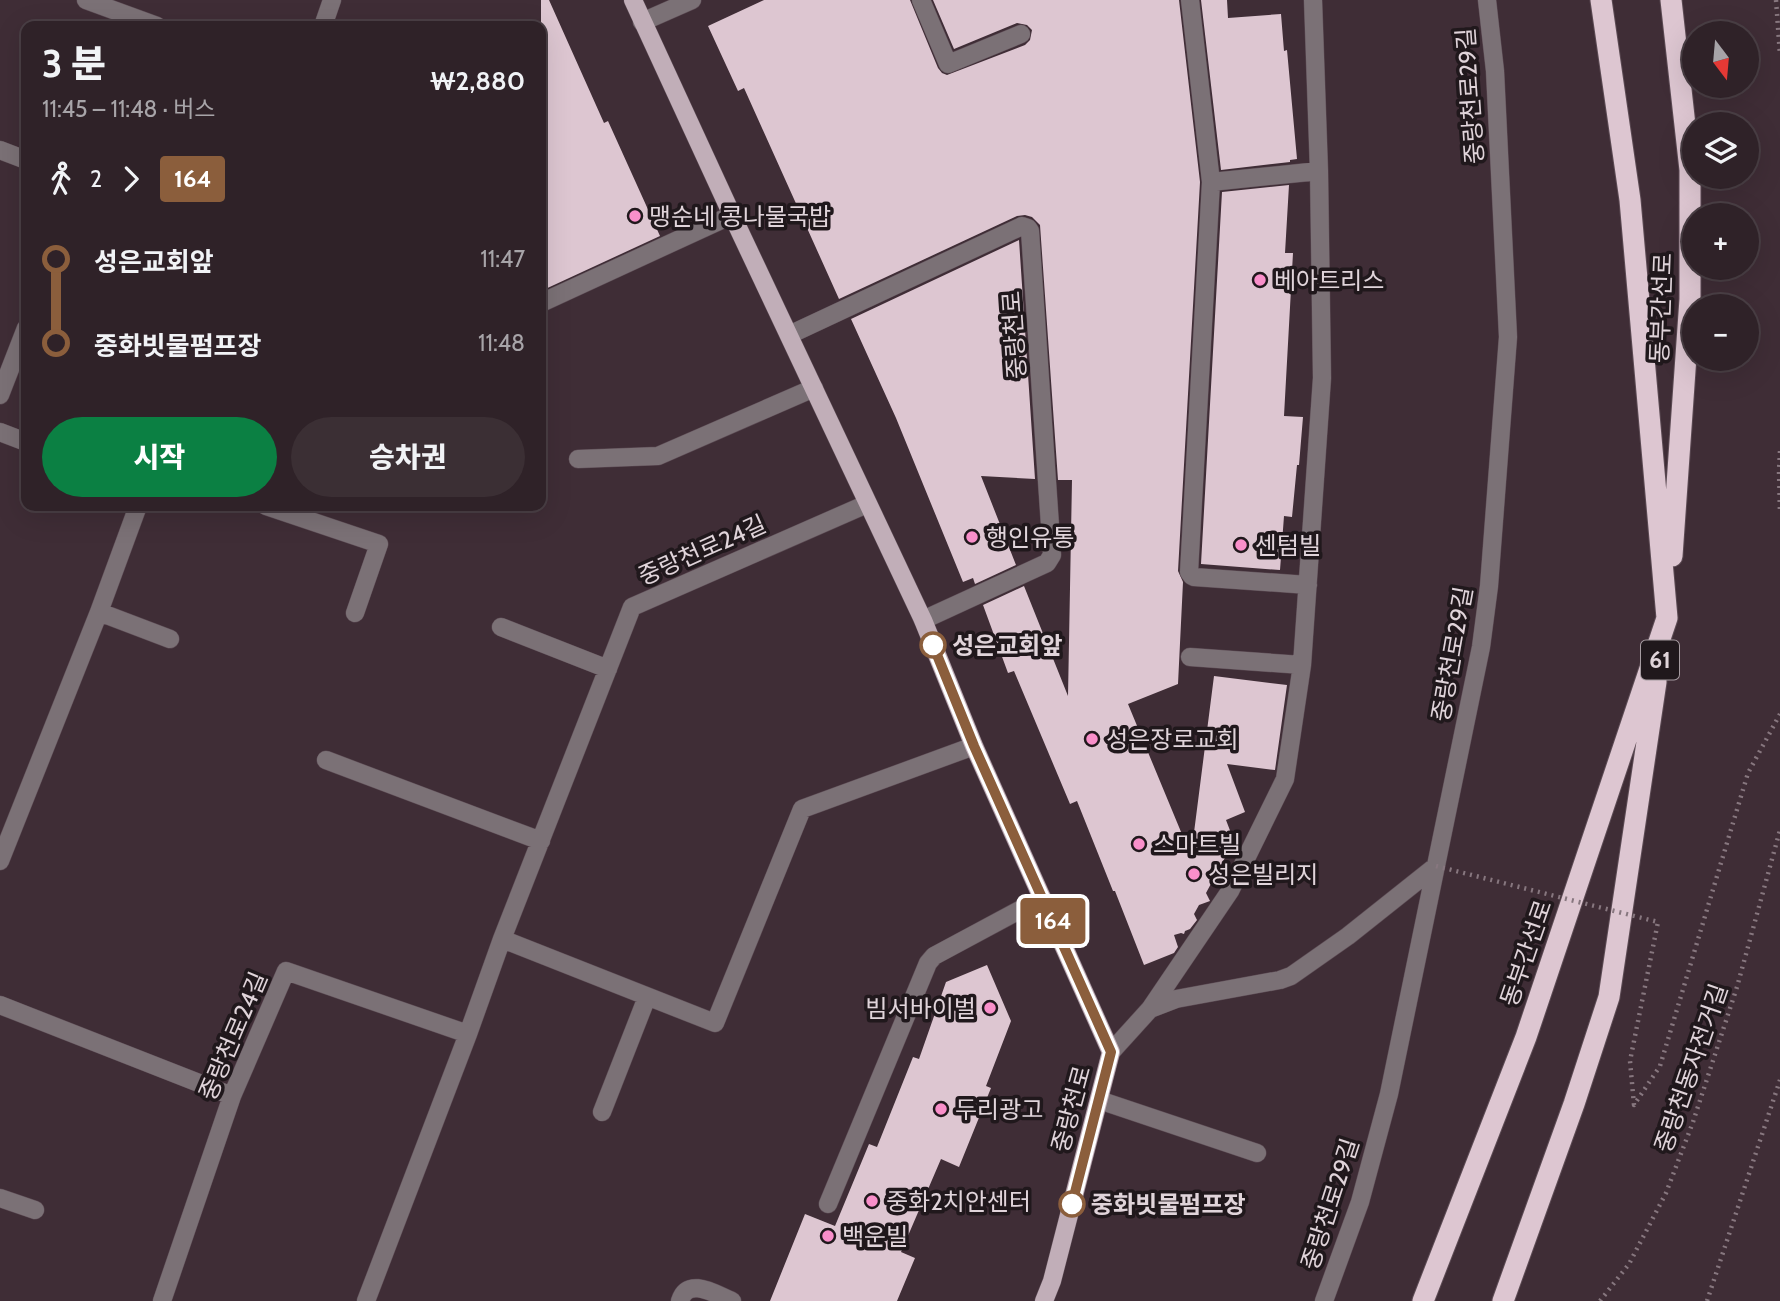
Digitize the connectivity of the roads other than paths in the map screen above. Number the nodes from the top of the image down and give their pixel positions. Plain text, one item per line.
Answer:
1 (86, 0) edge
2 (332, 0) edge
3 (633, 0) edge
4 (692, 0) edge
5 (921, 0) edge
6 (1190, 0) edge
7 (1313, 0) edge
8 (1487, 0) edge
9 (1601, 0) edge
10 (1671, 0) edge
11 (143, 21) edge
12 (325, 21) edge
13 (642, 22) junction
14 (1021, 34) dead end
15 (0, 150) edge
16 (21, 158) edge
17 (1319, 171) junction
18 (1211, 182) junction
19 (732, 215) junction
20 (546, 301) edge
21 (789, 335) junction
22 (21, 341) edge
23 (814, 388) junction
24 (0, 395) edge
25 (0, 432) edge
26 (21, 440) edge
27 (578, 459) dead end
28 (867, 504) junction
29 (136, 511) edge
30 (281, 511) edge
31 (1308, 585) junction
32 (99, 612) junction
33 (355, 613) dead end
34 (1667, 618) junction
35 (923, 620) junction
36 (501, 627) dead end
37 (170, 639) dead end
38 (1190, 657) dead end
39 (1302, 665) junction
40 (608, 670) junction
41 (974, 746) junction
42 (326, 760) dead end
43 (541, 841) junction
44 (0, 861) edge
45 (1436, 866) junction
46 (1042, 898) junction
47 (502, 939) junction
48 (647, 997) junction
49 (0, 1005) edge
50 (1150, 1009) junction
51 (468, 1034) junction
52 (1111, 1052) junction
53 (232, 1096) junction
54 (1099, 1100) junction
55 (602, 1112) dead end
56 (1256, 1153) dead end
57 (0, 1198) edge
58 (828, 1204) dead end
59 (35, 1210) dead end
60 (162, 1301) edge
61 (366, 1301) edge
62 (680, 1301) edge
63 (732, 1301) edge
64 (1044, 1301) edge
65 (1324, 1301) edge
66 (1423, 1301) edge
67 (1503, 1301) edge

1 - 11 street
2 - 12 street
3 - 13 main road, 중랑천로
4 - 13 street
5 - 14 street
6 - 18 street
7 - 17 street
8 - 45 street, 중랑천로29길
9 - 34 highway
10 - 34 highway, 동부간선로 / 61
13 - 19 main road, 중랑천로
15 - 16 street
17 - 18 street
17 - 31 street
18 - 31 street
19 - 20 street
19 - 21 main road, 중랑천로
21 - 23 main road, 중랑천로
21 - 35 street, 중랑천로
22 - 24 street
23 - 27 street
23 - 28 main road, 중랑천로
25 - 26 street
28 - 35 main road, 중랑천로
28 - 40 street, 중랑천로24길
29 - 32 street
30 - 33 street
31 - 39 street
32 - 37 street
32 - 44 street
34 - 66 highway, 동부간선로 / 61
34 - 67 highway, 동부간선로 / 61
35 - 41 main road, 중랑천로
36 - 40 street
38 - 39 street
39 - 50 street
40 - 43 street, 중랑천로24길
41 - 46 main road, 중랑천로
41 - 48 street
42 - 43 street
43 - 47 street, 중랑천로24길
45 - 50 street
45 - 65 street, 중랑천로29길
46 - 52 main road, 중랑천로
46 - 58 street
47 - 48 street
47 - 51 street, 중랑천로24길
48 - 55 street
49 - 53 street
50 - 52 street
51 - 53 street, 중랑천로24길
51 - 61 street, 중랑천로24길
52 - 54 main road, 중랑천로
53 - 60 street, 중랑천로24길
54 - 56 street
54 - 64 main road, 중랑천로
57 - 59 street
62 - 63 street

